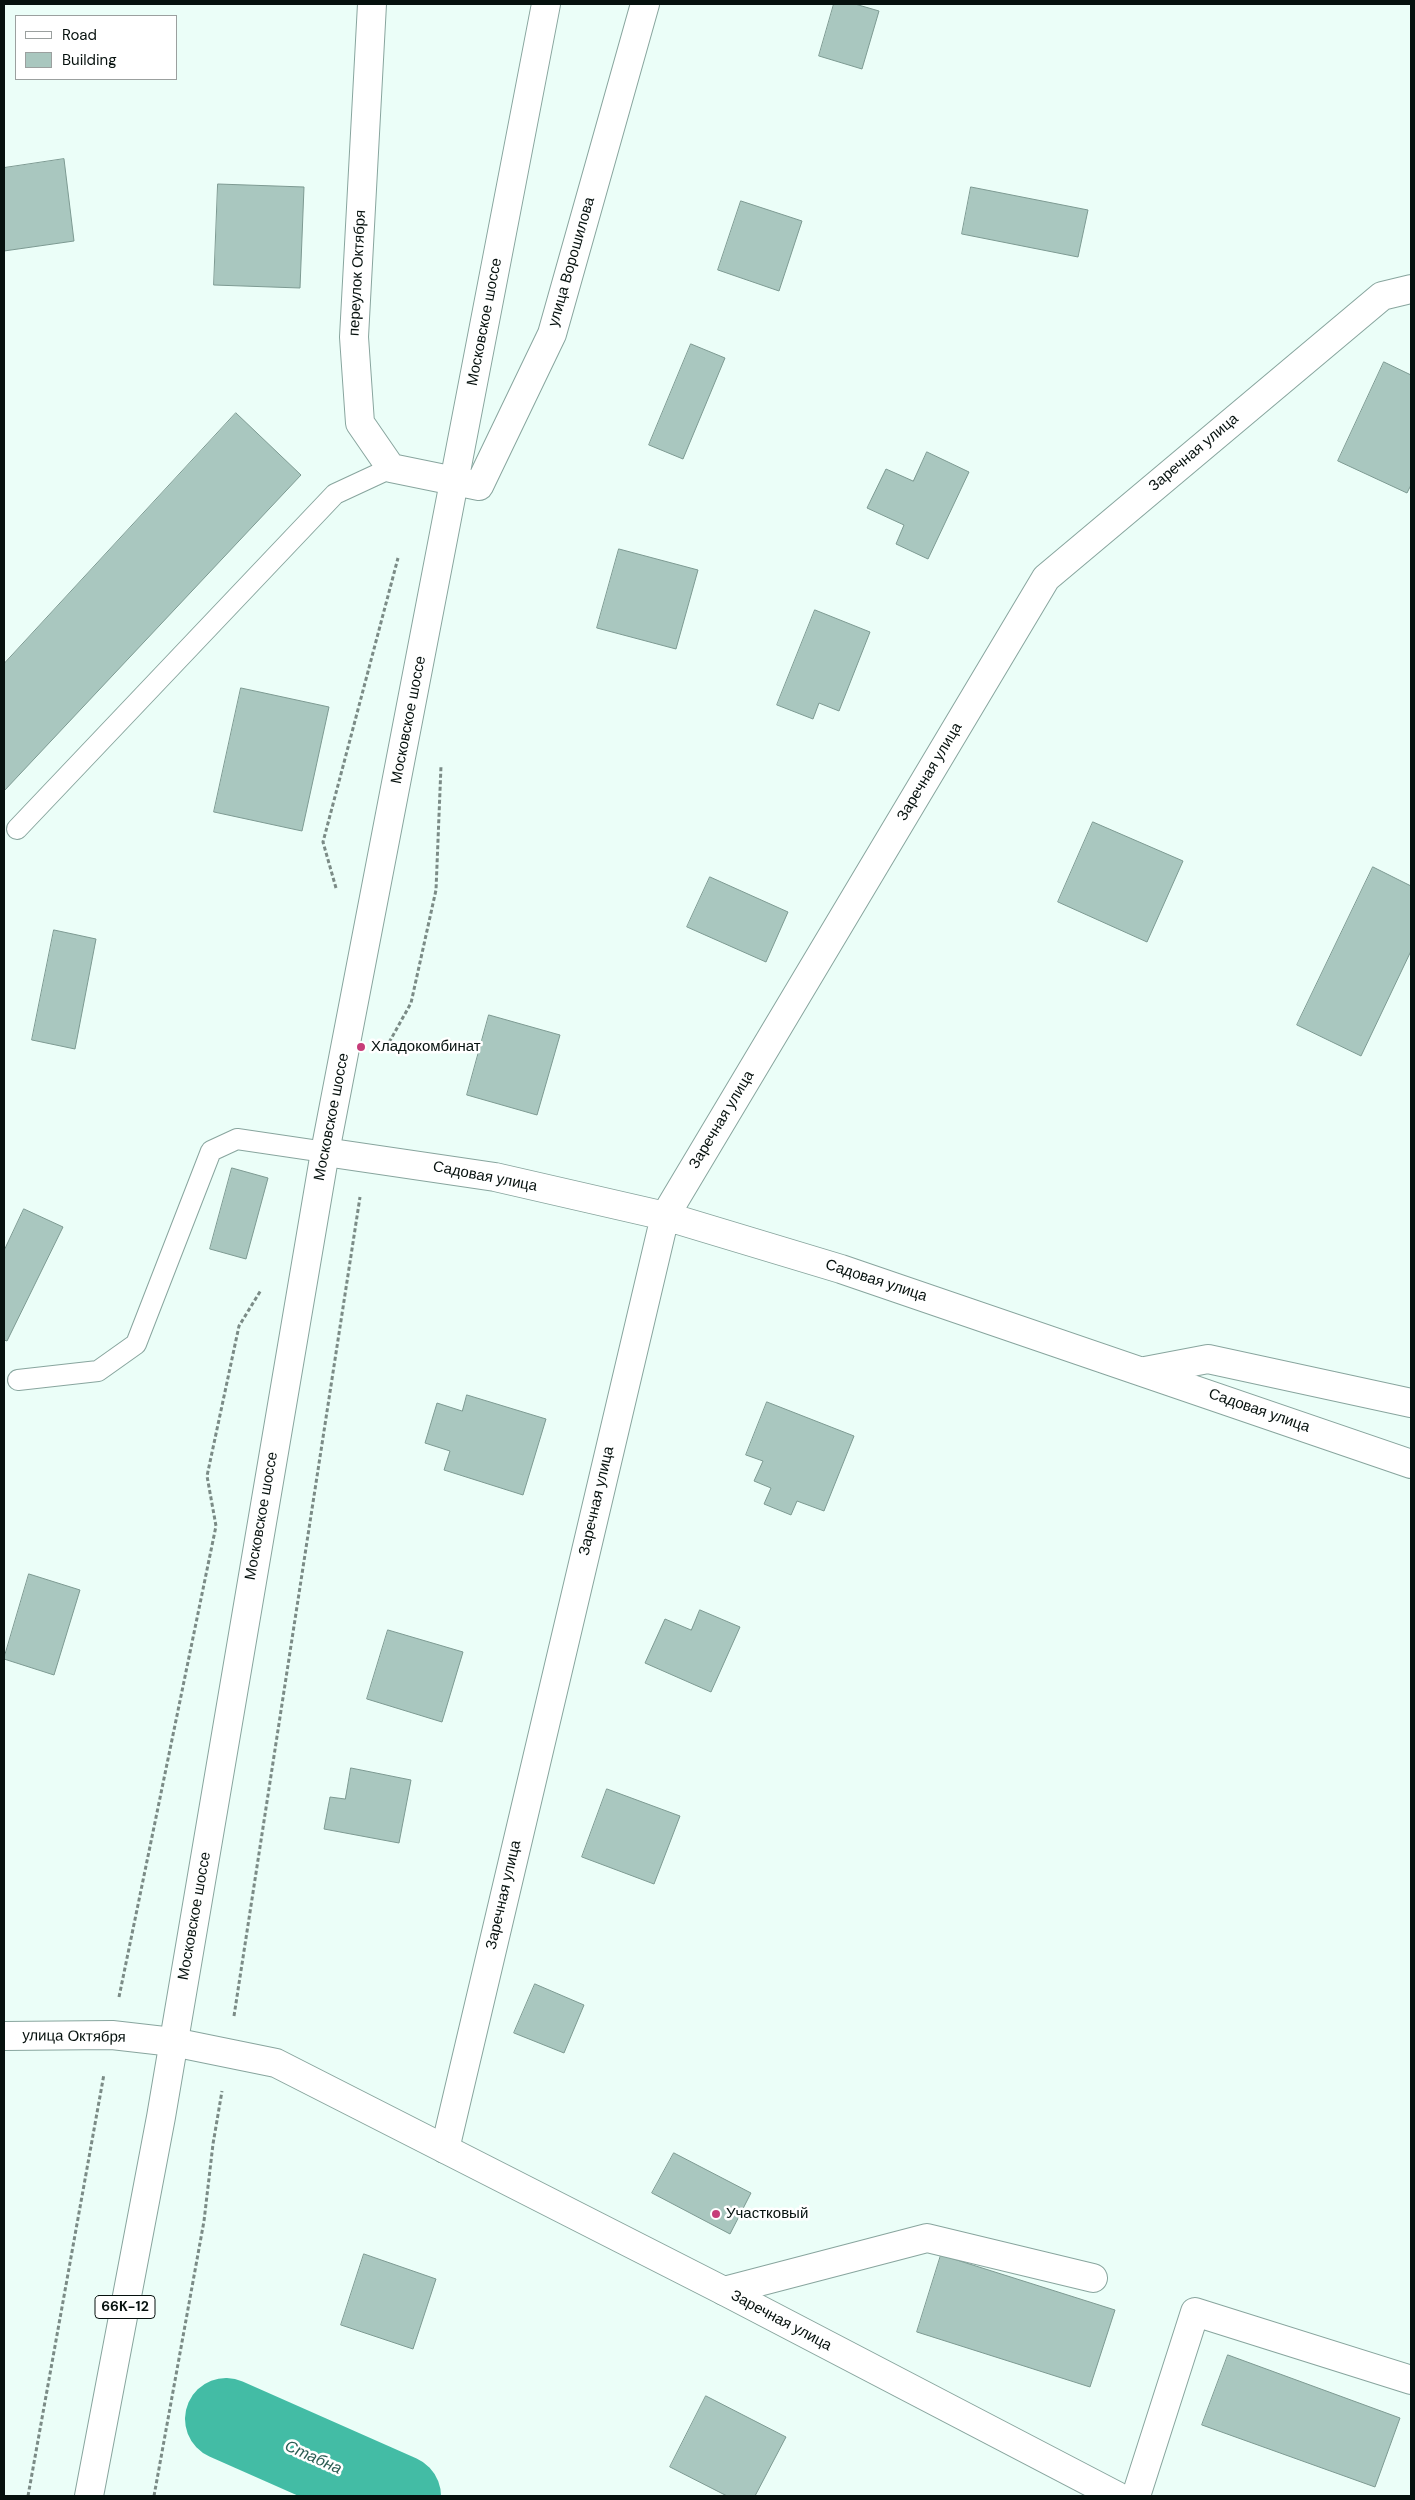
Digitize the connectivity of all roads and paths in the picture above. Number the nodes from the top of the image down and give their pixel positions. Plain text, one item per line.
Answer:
1 (372, 4) edge
2 (546, 4) edge
3 (645, 4) edge
4 (1411, 289) edge
5 (391, 468) junction
6 (455, 482) junction
7 (399, 552) dead end
8 (441, 756) dead end
9 (16, 829) dead end
10 (338, 895) dead end
11 (384, 1051) dead end
12 (326, 1152) junction
13 (366, 1157) junction
14 (664, 1216) junction
15 (265, 1283) dead end
16 (1144, 1371) junction
17 (18, 1380) dead end
18 (1411, 1403) edge
19 (1411, 1464) edge
20 (112, 2035) junction
21 (4, 2036) edge
22 (173, 2042) junction
23 (228, 2054) junction
24 (445, 2149) junction
25 (1093, 2278) dead end
26 (724, 2291) junction
27 (1411, 2380) edge
28 (28, 2496) edge
29 (89, 2496) edge
30 (154, 2496) edge
31 (1117, 2496) edge
32 (1136, 2496) edge

1 - 5 street, переулок Октября
2 - 6 street, Московское шоссе / 66К-12
3 - 6 street, улица Ворошилова
4 - 14 street, Заречная улица
5 - 6 street
5 - 9 lane
6 - 12 street, Московское шоссе / 66К-12
7 - 10 path
8 - 11 path
12 - 13 street, Садовая улица
12 - 17 lane
12 - 22 street, Московское шоссе / 66К-12
13 - 14 street, Садовая улица
13 - 23 path
14 - 16 street, Садовая улица
14 - 24 street, Заречная улица
15 - 20 path
16 - 18 street
16 - 19 street, Садовая улица
20 - 21 street, улица Октября
20 - 22 street, улица Октября
20 - 28 path
22 - 23 street, Заречная улица
22 - 29 street, Московское шоссе / 66К-12
23 - 24 street, Заречная улица
23 - 30 path
24 - 26 street, Заречная улица
25 - 26 street
26 - 31 street, Заречная улица
27 - 32 street

